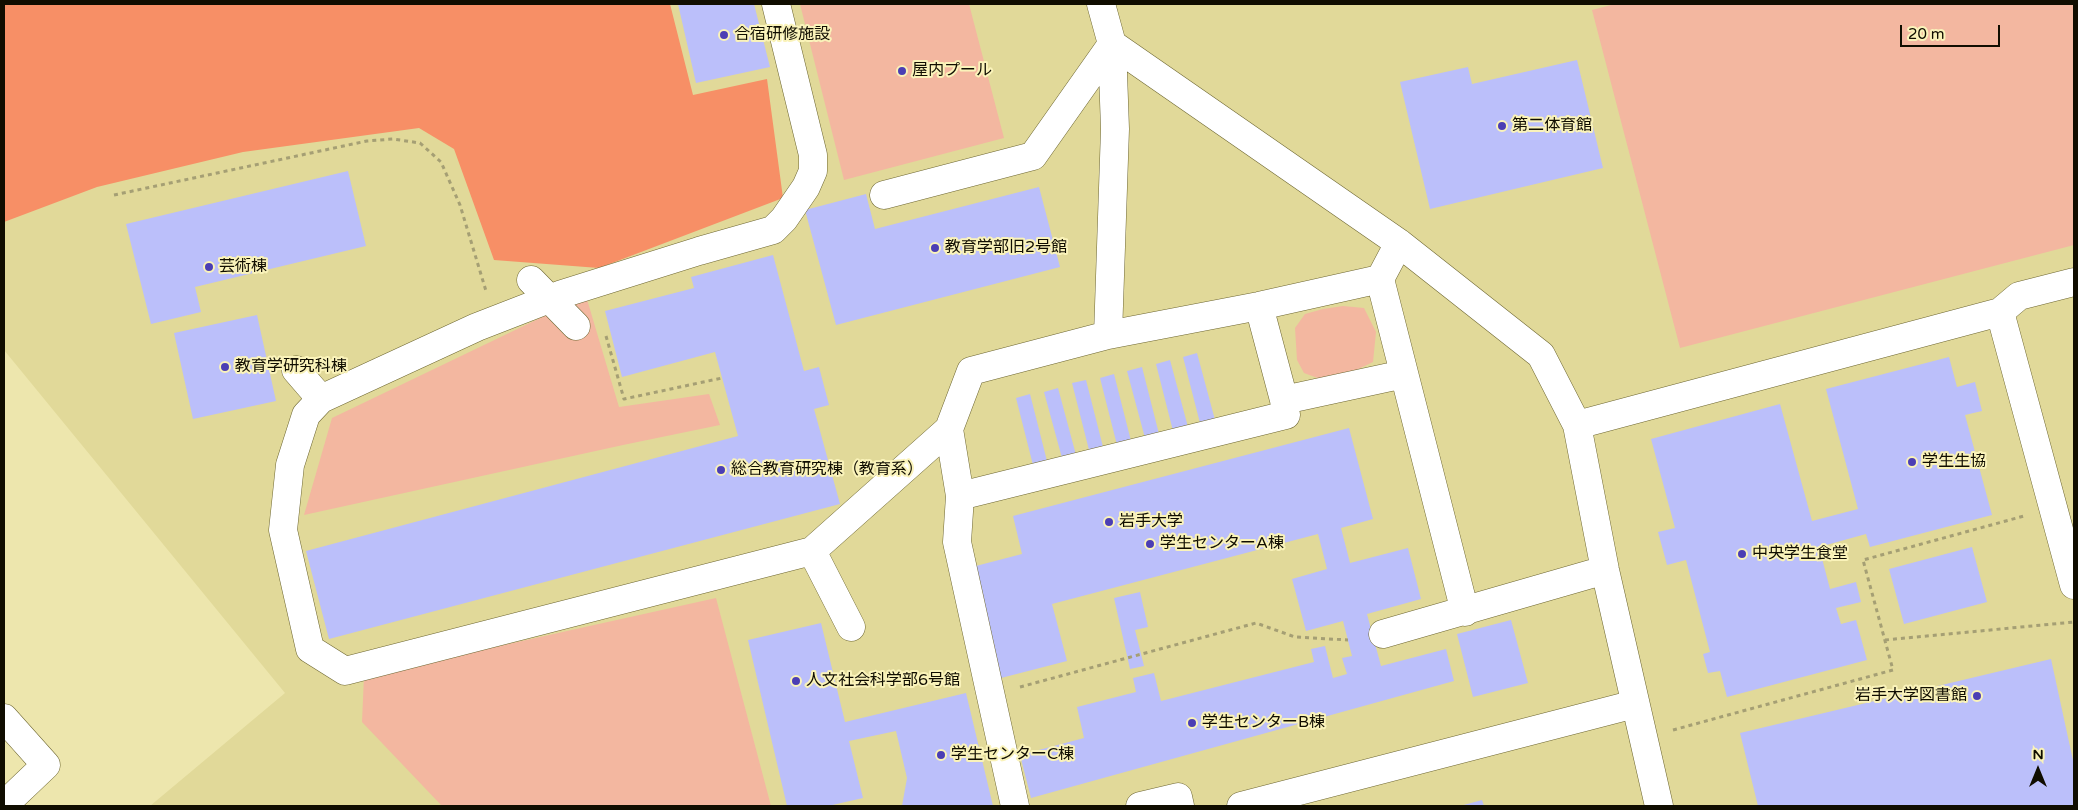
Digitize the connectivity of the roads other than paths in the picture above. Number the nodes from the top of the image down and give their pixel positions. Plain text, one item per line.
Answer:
1 (776, 4) edge
2 (1102, 4) edge
3 (1112, 44) junction
4 (884, 195) dead end
5 (1399, 243) junction
6 (1380, 279) junction
7 (531, 280) dead end
8 (2074, 282) edge
9 (550, 300) junction
10 (1259, 306) junction
11 (2000, 312) junction
12 (576, 326) dead end
13 (1108, 336) junction
14 (296, 370) dead end
15 (1404, 374) junction
16 (321, 400) junction
17 (1284, 400) junction
18 (1577, 424) junction
19 (949, 429) junction
20 (960, 496) junction
21 (812, 551) junction
22 (2072, 568) edge
23 (1605, 570) junction
24 (1465, 612) junction
25 (851, 627) dead end
26 (1383, 634) dead end
27 (1635, 704) junction
28 (4, 718) edge
29 (4, 805) edge
30 (1015, 806) edge
31 (1140, 806) edge
32 (1180, 806) edge
33 (1241, 806) edge
34 (1659, 806) edge

1 - 9 street
2 - 3 street
3 - 4 street
3 - 5 street
3 - 13 street
5 - 6 street
5 - 18 street
6 - 10 street
6 - 15 street
7 - 9 street
8 - 11 street
9 - 12 street
9 - 16 street
10 - 13 street
10 - 17 street
11 - 18 street
11 - 22 street
13 - 19 street
14 - 16 street
15 - 17 street
15 - 24 street
16 - 21 street
17 - 20 street
18 - 23 street
19 - 20 street
19 - 21 street
20 - 30 street
21 - 25 street
23 - 24 street
23 - 27 street
24 - 26 street
27 - 33 street
27 - 34 street
28 - 29 street
31 - 32 street

